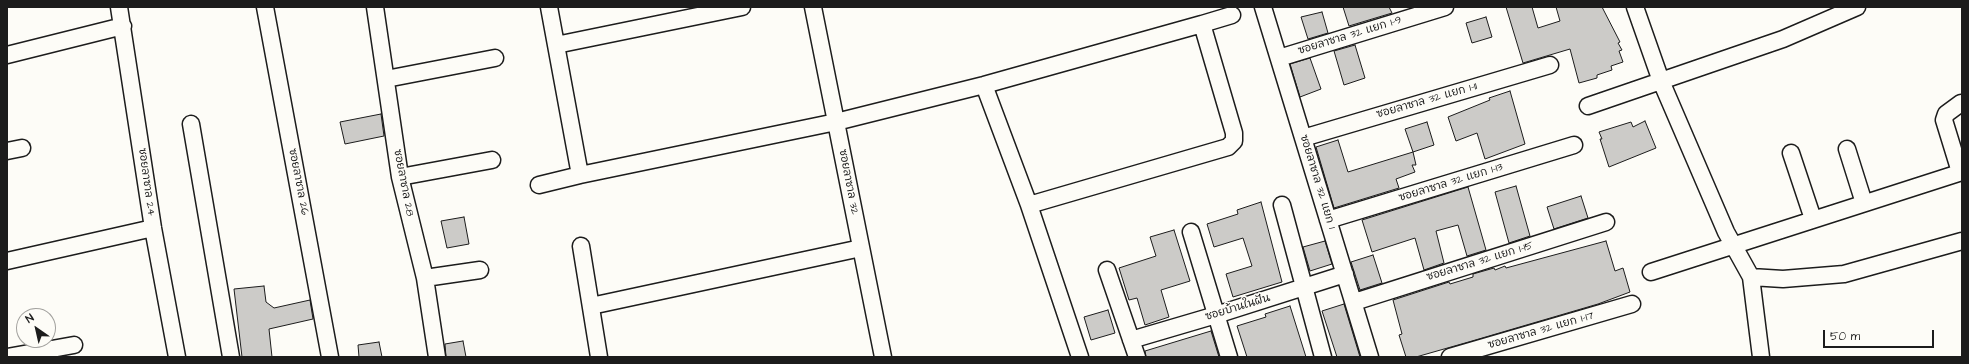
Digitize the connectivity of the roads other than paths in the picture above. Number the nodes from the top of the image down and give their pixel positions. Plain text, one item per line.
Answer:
1 (120, 7) edge
2 (265, 7) edge
3 (375, 7) edge
4 (548, 7) edge
5 (742, 7) edge
6 (813, 7) edge
7 (1263, 7) edge
8 (1444, 7) edge
9 (1635, 7) edge
10 (1857, 7) edge
11 (1232, 15) dead end
12 (1202, 24) junction
13 (123, 26) junction
14 (556, 45) junction
15 (7, 55) edge
16 (495, 58) dead end
17 (1278, 58) junction
18 (1550, 65) dead end
19 (386, 79) junction
20 (1661, 81) junction
21 (984, 85) junction
22 (1961, 103) edge
23 (1588, 106) dead end
24 (836, 122) junction
25 (191, 124) dead end
26 (1303, 138) junction
27 (1574, 145) dead end
28 (1847, 149) dead end
29 (1791, 153) dead end
30 (492, 160) dead end
31 (1961, 172) edge
32 (580, 175) junction
33 (400, 177) junction
34 (539, 185) dead end
35 (1864, 203) junction
36 (1029, 205) junction
37 (1282, 206) dead end
38 (1813, 219) junction
39 (1328, 220) junction
40 (1606, 222) dead end
41 (153, 228) junction
42 (1192, 232) dead end
43 (1962, 241) edge
44 (1733, 245) junction
45 (581, 246) dead end
46 (861, 248) junction
47 (7, 262) edge
48 (480, 270) dead end
49 (1107, 270) dead end
50 (1651, 272) dead end
51 (1345, 274) junction
52 (1751, 277) junction
53 (425, 278) junction
54 (1305, 287) junction
55 (1354, 302) junction
56 (1632, 304) dead end
57 (591, 306) junction
58 (1216, 315) junction
59 (1131, 340) junction
60 (74, 345) dead end
61 (7, 356) edge
62 (177, 357) edge
63 (231, 357) edge
64 (330, 357) edge
65 (437, 357) edge
66 (599, 357) edge
67 (884, 357) edge
68 (1080, 357) edge
69 (1137, 357) edge
70 (1229, 357) edge
71 (1323, 357) edge
72 (1370, 357) edge
73 (1450, 357) edge
74 (1762, 357) edge

1 - 13 street, ซอยลาซาล 24
2 - 64 street, ซอยลาซาล 26
3 - 19 street, ซอยลาซาล 28
4 - 14 street
5 - 14 street
6 - 24 street, ซอยลาซาล 32
7 - 17 street, ซอยลาซาล 32 แยก 1
8 - 17 street, ซอยลาซาล 32 แยก 1-9
9 - 20 street
10 - 20 street
11 - 12 street
12 - 21 street
12 - 36 street
13 - 15 street
13 - 41 street, ซอยลาซาล 24
14 - 32 street
16 - 19 street
17 - 26 street, ซอยลาซาล 32 แยก 1
18 - 26 street, ซอยลาซาล 32 แยก 1-11
19 - 33 street, ซอยลาซาล 28
20 - 23 street
20 - 44 street
21 - 24 street
21 - 36 street
22 - 31 street
24 - 32 street
24 - 46 street, ซอยลาซาล 32
25 - 63 street
26 - 39 street, ซอยลาซาล 32 แยก 1
27 - 39 street, ซอยลาซาล 32 แยก 1-13
28 - 35 street
29 - 38 street
30 - 33 street
31 - 35 street
32 - 34 street
33 - 53 street, ซอยลาซาล 28
35 - 38 street
36 - 68 street
37 - 54 street
38 - 44 street
39 - 51 street, ซอยลาซาล 32 แยก 1
40 - 55 street, ซอยลาซาล 32 แยก 1-15
41 - 47 street
41 - 62 street, ซอยลาซาล 24
42 - 58 street
43 - 52 street
44 - 50 street
44 - 52 street
45 - 57 street
46 - 57 street
46 - 67 street, ซอยลาซาล 32
48 - 53 street
49 - 59 street
51 - 54 street, ซอยบ้านในฝัน
51 - 55 street, ซอยลาซาล 32 แยก 1
52 - 74 street
53 - 65 street, ซอยลาซาล 28
54 - 58 street, ซอยบ้านในฝัน
54 - 71 street
55 - 72 street, ซอยลาซาล 32 แยก 1
56 - 73 street, ซอยลาซาล 32 แยก 1-17
57 - 66 street
58 - 59 street, ซอยบ้านในฝัน
58 - 70 street
59 - 69 street
60 - 61 street

